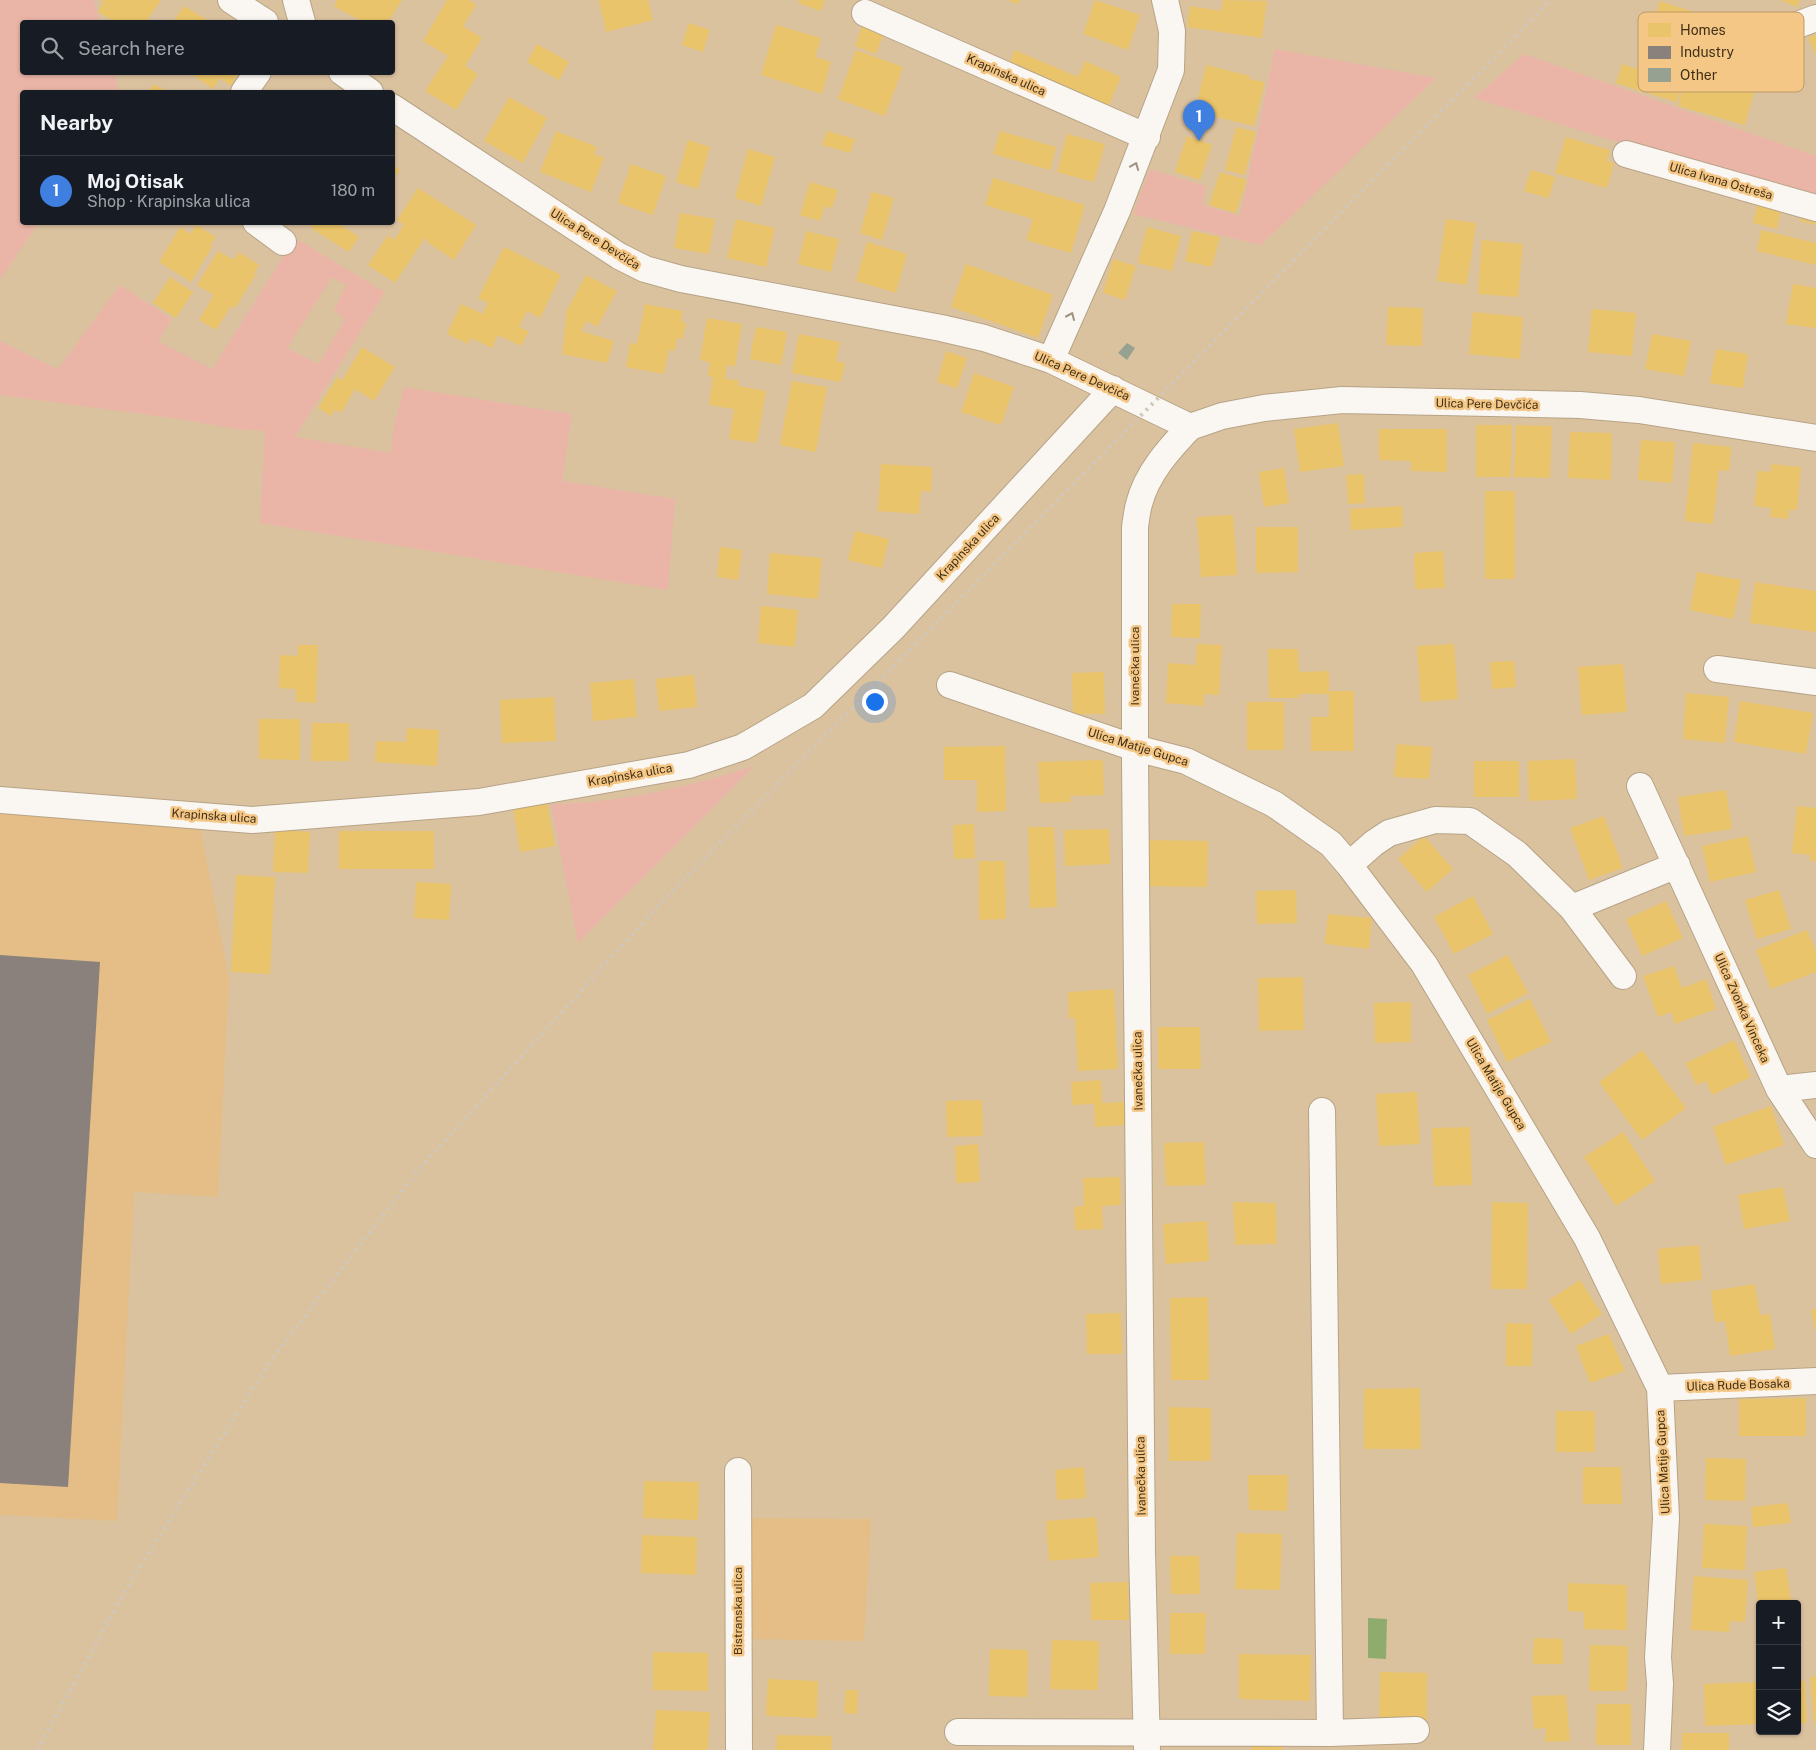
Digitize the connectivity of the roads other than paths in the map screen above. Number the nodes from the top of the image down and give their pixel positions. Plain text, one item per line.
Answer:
1 (231, 0) edge
2 (296, 0) edge
3 (1165, 0) edge
4 (865, 13) dead end
5 (1816, 18) edge
6 (262, 20) edge
7 (301, 20) edge
8 (1804, 22) edge
9 (256, 75) edge
10 (346, 75) edge
11 (245, 90) edge
12 (367, 90) edge
13 (395, 109) edge
14 (1147, 137) junction
15 (1626, 154) dead end
16 (1816, 208) edge
17 (260, 225) edge
18 (283, 242) dead end
19 (1051, 360) junction
20 (1113, 389) junction
21 (1190, 427) junction
22 (1816, 438) edge
23 (1717, 669) dead end
24 (1816, 682) edge
25 (950, 685) dead end
26 (1135, 748) junction
27 (1640, 786) dead end
28 (0, 800) edge
29 (1349, 865) junction
30 (1677, 865) junction
31 (1572, 908) junction
32 (1623, 976) dead end
33 (1816, 1085) edge
34 (1779, 1089) junction
35 (1322, 1111) dead end
36 (1816, 1145) edge
37 (1816, 1381) edge
38 (1660, 1388) junction
39 (738, 1471) dead end
40 (1416, 1730) dead end
41 (958, 1732) dead end
42 (1330, 1733) junction
43 (1147, 1741) edge
44 (738, 1750) edge
45 (1657, 1750) edge

1 - 6 street
2 - 7 street
3 - 14 street
4 - 14 street, Krapinska ulica
5 - 8 street
9 - 11 street
10 - 12 street
13 - 19 street, Ulica Pere Devčića
19 -> 14 street
15 - 16 street, Ulica Ivana Ostreša
17 - 18 street
19 - 20 street, Ulica Pere Devčića
20 - 21 street, Ulica Pere Devčića
20 - 28 street, Krapinska ulica
21 - 22 street, Ulica Pere Devčića
21 - 26 street, Ivanečka ulica
23 - 24 street
25 - 26 street, Ulica Matije Gupca
26 - 29 street, Ulica Matije Gupca
26 - 43 street, Ivanečka ulica
27 - 30 street, Ulica Zvonka Vinceka
29 - 31 street
29 - 38 street, Ulica Matije Gupca
30 - 31 street
30 - 34 street, Ulica Zvonka Vinceka
31 - 32 street
33 - 34 street
34 - 36 street, Ulica Zvonka Vinceka
35 - 42 street
37 - 38 street, Ulica Rude Bosaka
38 - 45 street, Ulica Matije Gupca
39 - 44 street, Bistranska ulica
40 - 42 street
41 - 43 street
42 - 43 street

